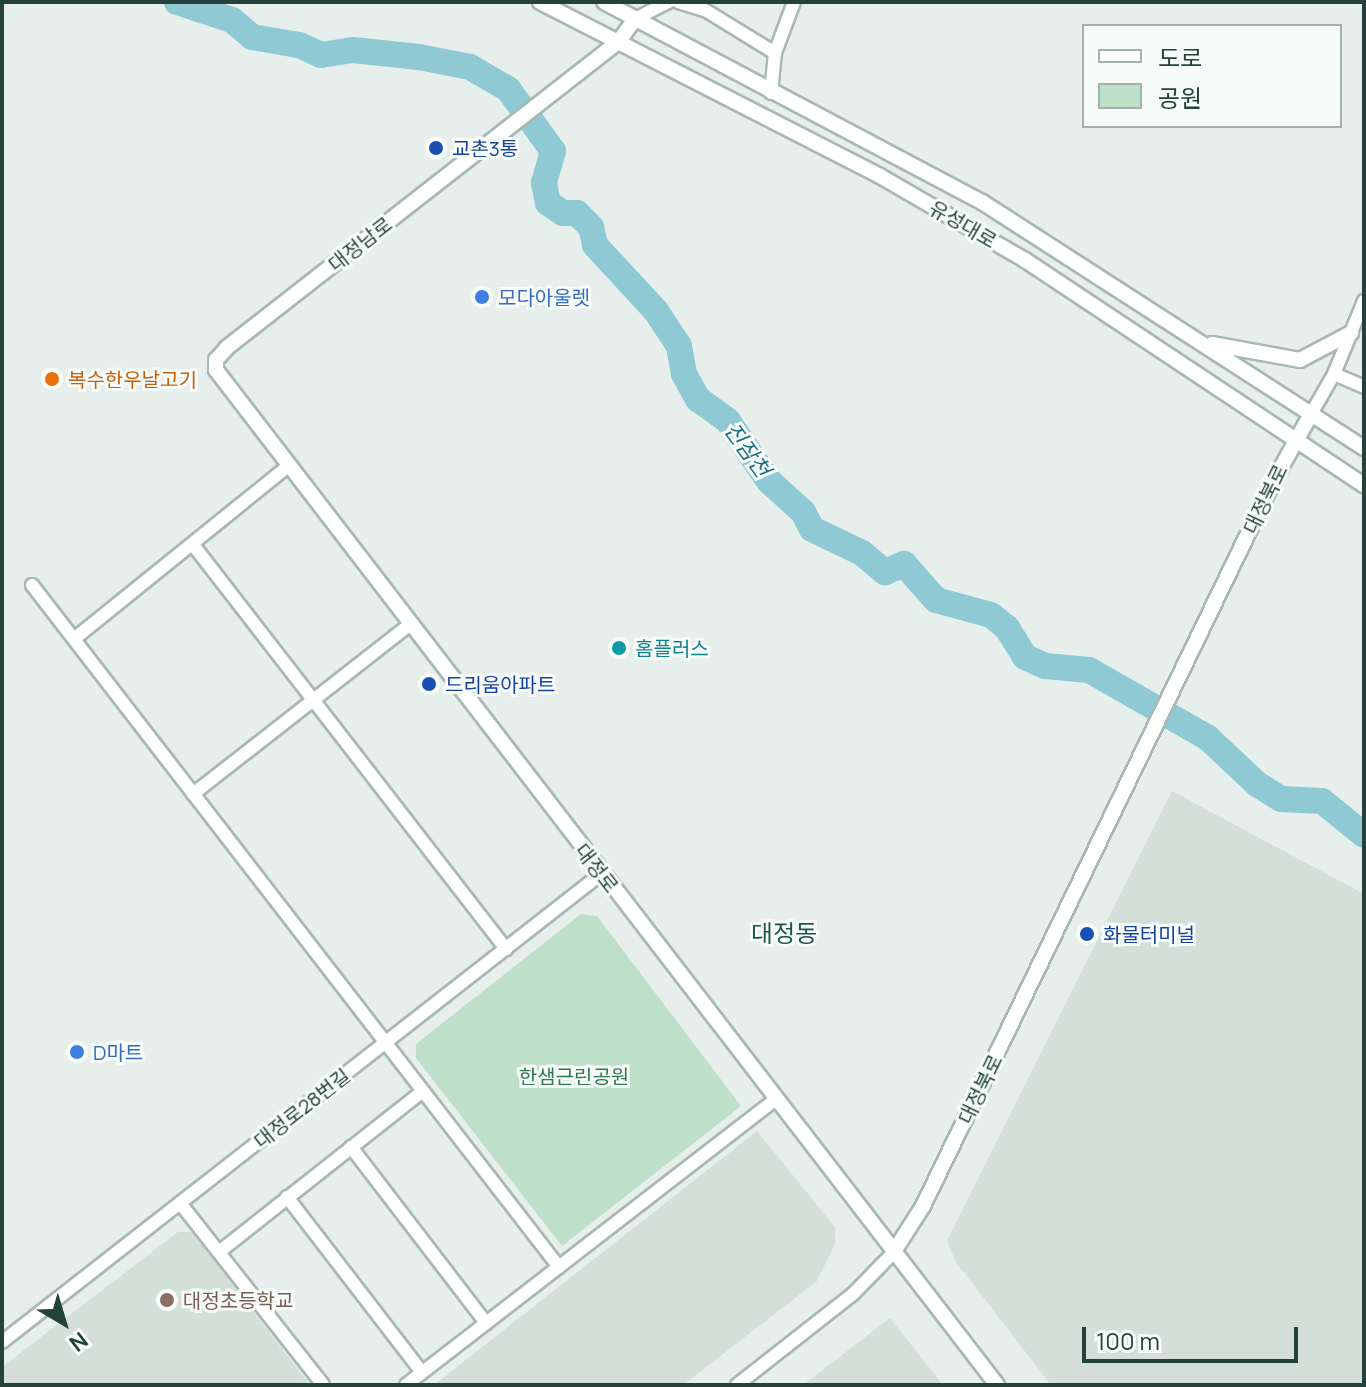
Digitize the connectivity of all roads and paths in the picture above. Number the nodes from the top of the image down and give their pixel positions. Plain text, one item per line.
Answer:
1 (540, 2) edge
2 (604, 2) edge
3 (669, 2) edge
4 (678, 2) edge
5 (794, 2) edge
6 (635, 19) junction
7 (618, 42) junction
8 (775, 53) junction
9 (771, 93) junction
10 (1364, 301) edge
11 (1351, 333) junction
12 (1196, 340) junction
13 (227, 348) joint
14 (1334, 374) junction
15 (1364, 387) edge
16 (1311, 414) junction
17 (1294, 440) junction
18 (1364, 448) edge
19 (287, 467) junction
20 (1364, 485) edge
21 (194, 546) junction
22 (32, 585) dead end
23 (409, 625) junction
24 (74, 639) junction
25 (314, 700) junction
26 (193, 794) junction
27 (601, 874) junction
28 (506, 949) junction
29 (386, 1042) junction
30 (423, 1091) junction
31 (773, 1101) junction
32 (351, 1147) junction
33 (287, 1197) junction
34 (180, 1203) junction
35 (219, 1252) junction
36 (893, 1253) junction
37 (559, 1267) junction
38 (486, 1323) junction
39 (2, 1342) edge
40 (422, 1372) junction
41 (323, 1385) edge
42 (406, 1385) edge
43 (737, 1385) edge
44 (997, 1385) edge

1 - 7 street, 유성대로
2 - 6 street, 유성대로
3 - 6 street
4 - 8 street
5 - 8 street
6 - 7 street
6 - 9 street, 유성대로
7 - 13 street, 대정남로
7 - 17 street, 유성대로
8 - 9 street
9 - 12 street, 유성대로
10 - 11 street
11 - 12 street
11 - 14 street
12 - 16 street, 유성대로
13 - 19 street, 대정로
14 - 15 street
14 - 16 street
16 - 17 street, 대정북로
16 - 18 street, 유성대로
17 - 20 street, 유성대로
17 - 36 street, 대정북로
19 - 21 street
19 - 23 street, 대정로
21 - 24 street
21 - 25 street
22 - 24 street
23 - 25 street
23 - 27 street, 대정로
24 - 26 street
25 - 26 street
25 - 28 street
26 - 29 street
27 - 28 street, 대정로28번길
27 - 31 street, 대정로
28 - 29 street, 대정로28번길
29 - 30 street
29 - 34 street, 대정로28번길
30 - 32 street
30 - 37 street
31 - 36 street, 대정로
31 - 37 street
32 - 33 street
32 - 38 street
33 - 35 street
33 - 40 street
34 - 35 street
34 - 39 street, 대정로28번길
35 - 41 street
36 - 43 street, 대정북로
36 - 44 street, 대정로
37 - 38 street
38 - 40 street
40 - 42 street

